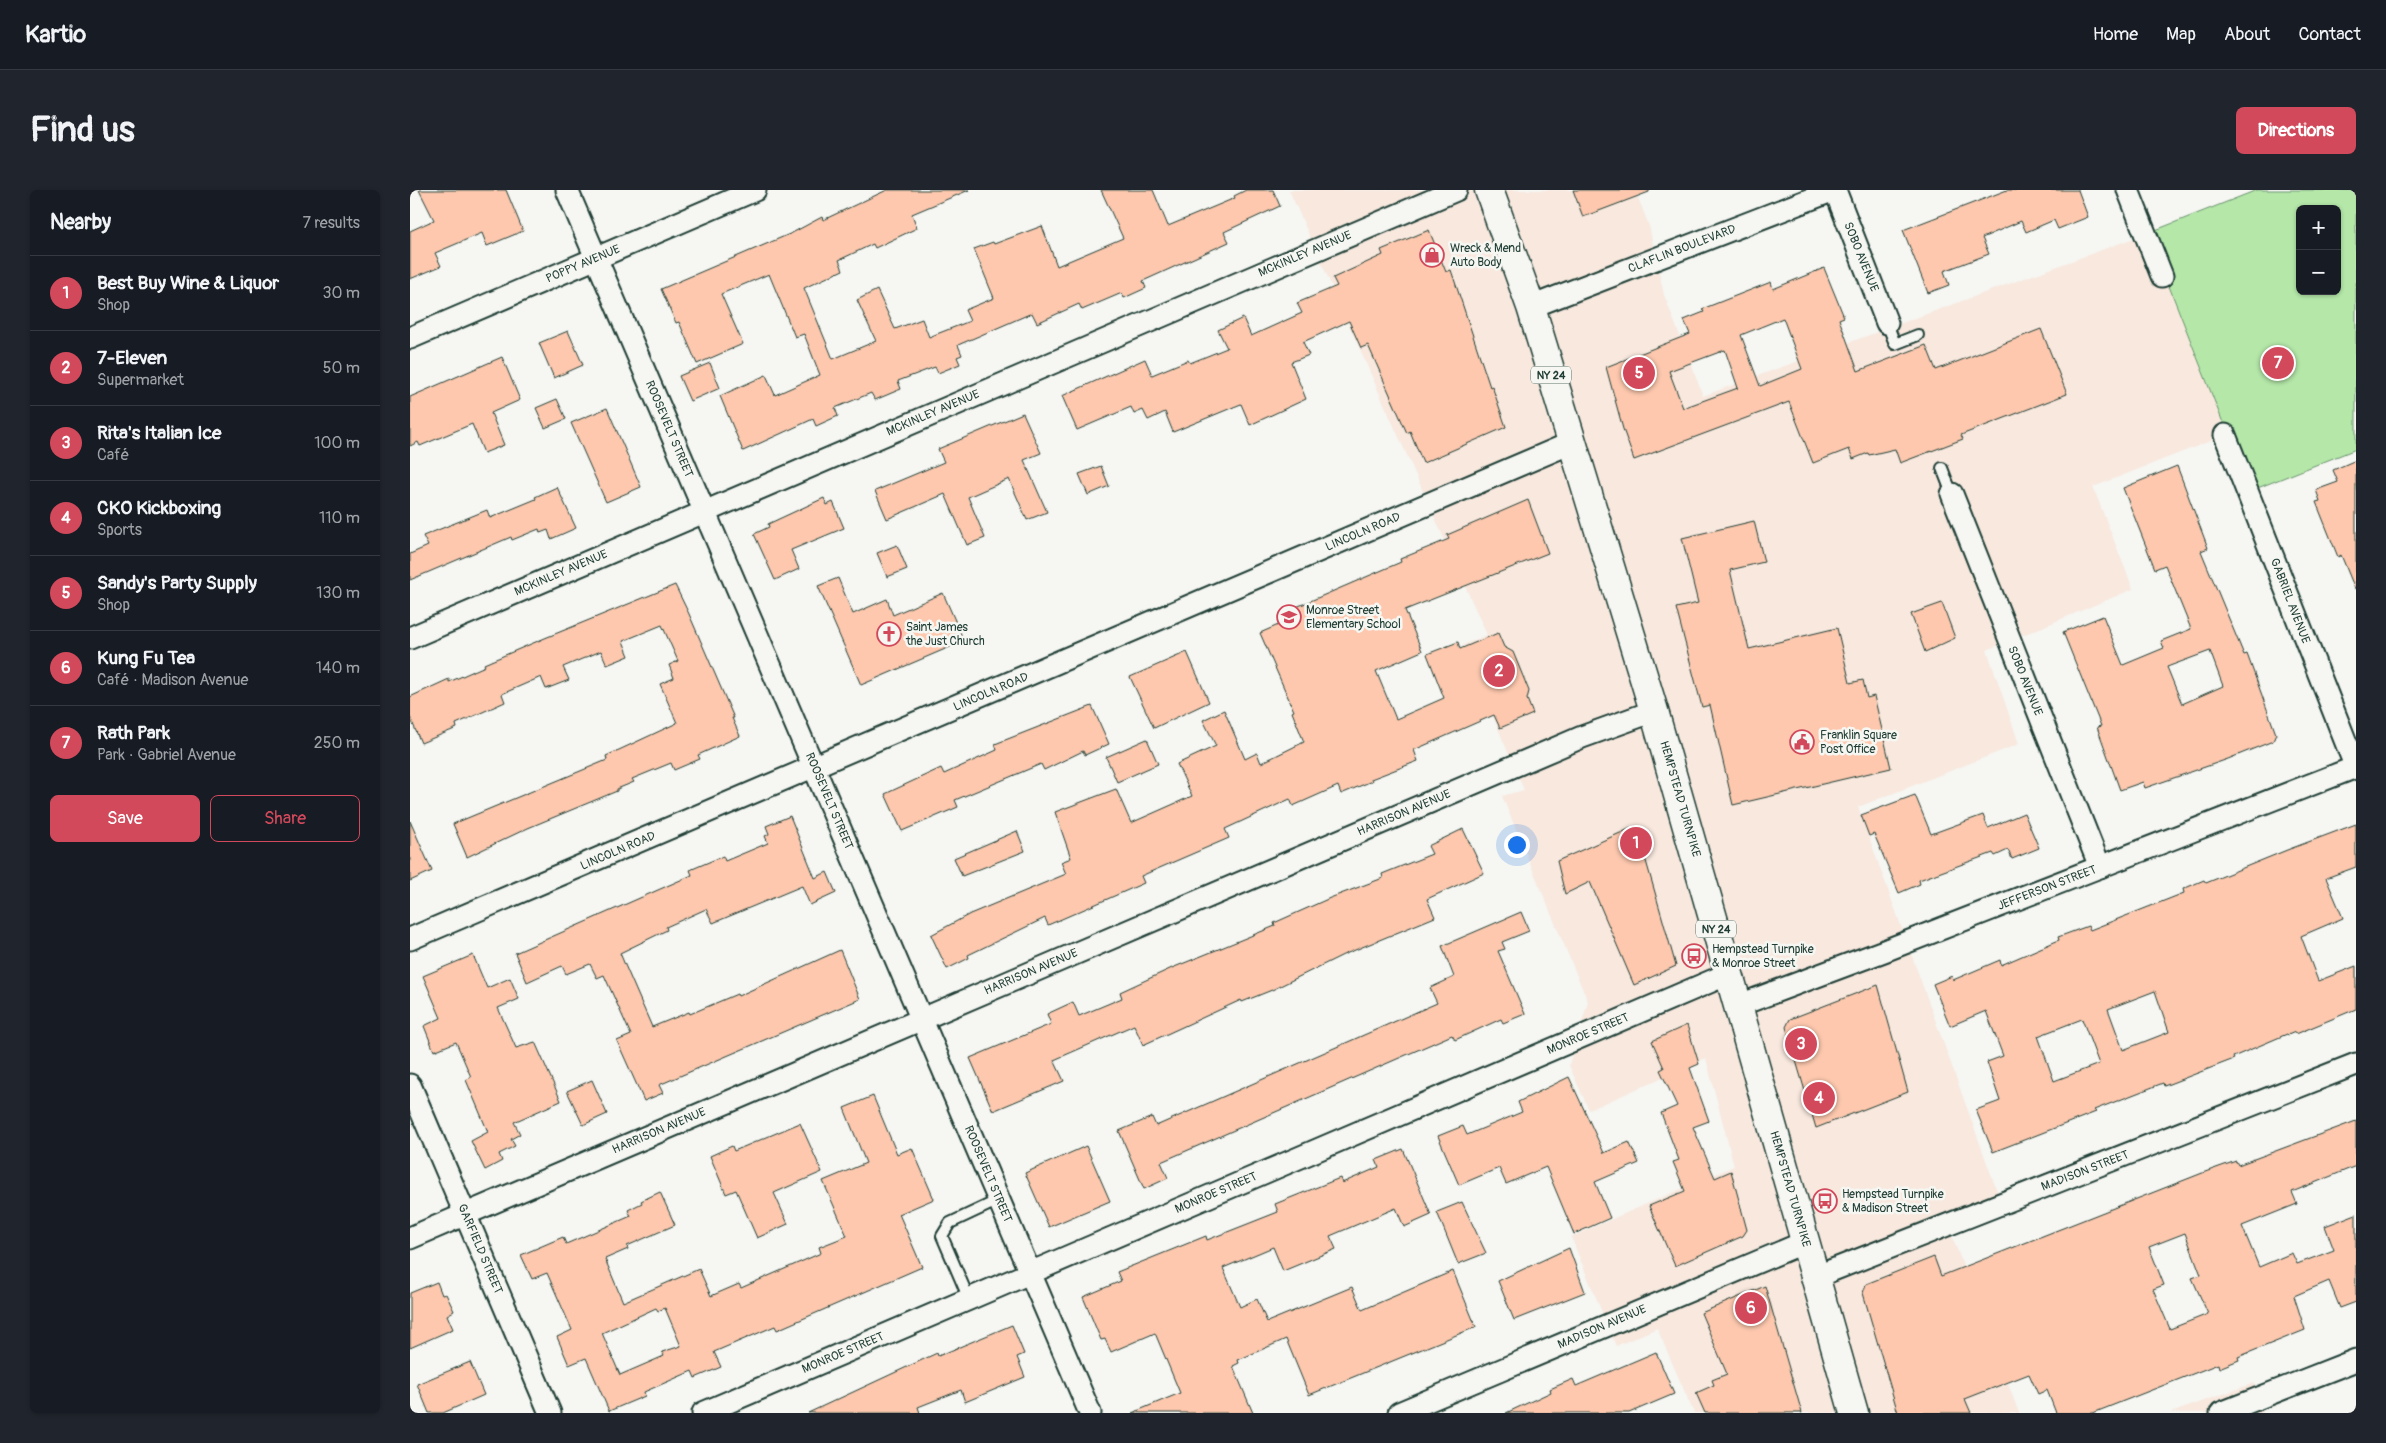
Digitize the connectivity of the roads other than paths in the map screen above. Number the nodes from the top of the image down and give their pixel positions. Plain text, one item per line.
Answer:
1 (567, 190) edge
2 (756, 190) edge
3 (1456, 190) edge
4 (1489, 190) edge
5 (1834, 190) edge
6 (2128, 190) edge
7 (596, 258) junction
8 (2162, 276) dead end
9 (1531, 307) junction
10 (1887, 323) joint
11 (1918, 335) dead end
12 (410, 338) edge
13 (2225, 435) dead end
14 (1571, 444) junction
15 (1942, 468) dead end
16 (1952, 494) joint
17 (704, 511) junction
18 (410, 638) edge
19 (1654, 711) junction
20 (814, 767) junction
21 (2356, 767) edge
22 (2100, 868) junction
23 (410, 940) edge
24 (1728, 974) junction
25 (1737, 1006) junction
26 (921, 1019) junction
27 (2356, 1064) edge
28 (410, 1085) edge
29 (999, 1200) junction
30 (466, 1214) junction
31 (410, 1238) edge
32 (1805, 1242) junction
33 (1030, 1273) junction
34 (1815, 1278) junction
35 (969, 1299) junction
36 (2356, 1360) edge
37 (2249, 1408) edge
38 (550, 1413) edge
39 (703, 1413) edge
40 (1090, 1413) edge
41 (1399, 1413) edge
42 (1854, 1413) edge
43 (2221, 1413) edge

1 - 7 street, ROOSEVELT STREET
2 - 7 street, POPPY AVENUE
3 - 17 street, MCKINLEY AVENUE
4 - 9 main road, HEMPSTEAD TURNPIKE / NY 24
5 - 9 street, CLAFLIN BOULEVARD
5 - 10 street, SOBO AVENUE
6 - 8 street
7 - 12 street, POPPY AVENUE
7 - 17 street, ROOSEVELT STREET
9 - 14 main road, HEMPSTEAD TURNPIKE / NY 24
10 - 11 lane
13 - 21 street, GABRIEL AVENUE
14 - 19 main road, HEMPSTEAD TURNPIKE / NY 24
14 - 20 street, LINCOLN ROAD
15 - 16 lane
16 - 22 street, SOBO AVENUE
17 - 18 street, MCKINLEY AVENUE
17 - 20 street, ROOSEVELT STREET
19 - 24 main road, HEMPSTEAD TURNPIKE / NY 24
19 - 26 street, HARRISON AVENUE
20 - 23 street, LINCOLN ROAD
20 - 26 street, ROOSEVELT STREET
21 - 22 street, JEFFERSON STREET
22 - 25 street, JEFFERSON STREET
24 - 25 main road, HEMPSTEAD TURNPIKE / NY 24
24 - 33 street, MONROE STREET
25 - 32 main road, HEMPSTEAD TURNPIKE / NY 24
26 - 29 street, ROOSEVELT STREET
26 - 30 street, HARRISON AVENUE
27 - 34 street, MADISON STREET
28 - 30 street, GARFIELD STREET
29 - 33 street, ROOSEVELT STREET
29 - 35 lane
30 - 31 street, HARRISON AVENUE
30 - 38 street, GARFIELD STREET
32 - 34 main road, HEMPSTEAD TURNPIKE / NY 24
32 - 41 street, MADISON AVENUE
33 - 35 street, MONROE STREET
33 - 40 street, ROOSEVELT STREET
34 - 42 main road, HEMPSTEAD TURNPIKE / NY 24
35 - 39 street, MONROE STREET
36 - 37 street
37 - 43 street

